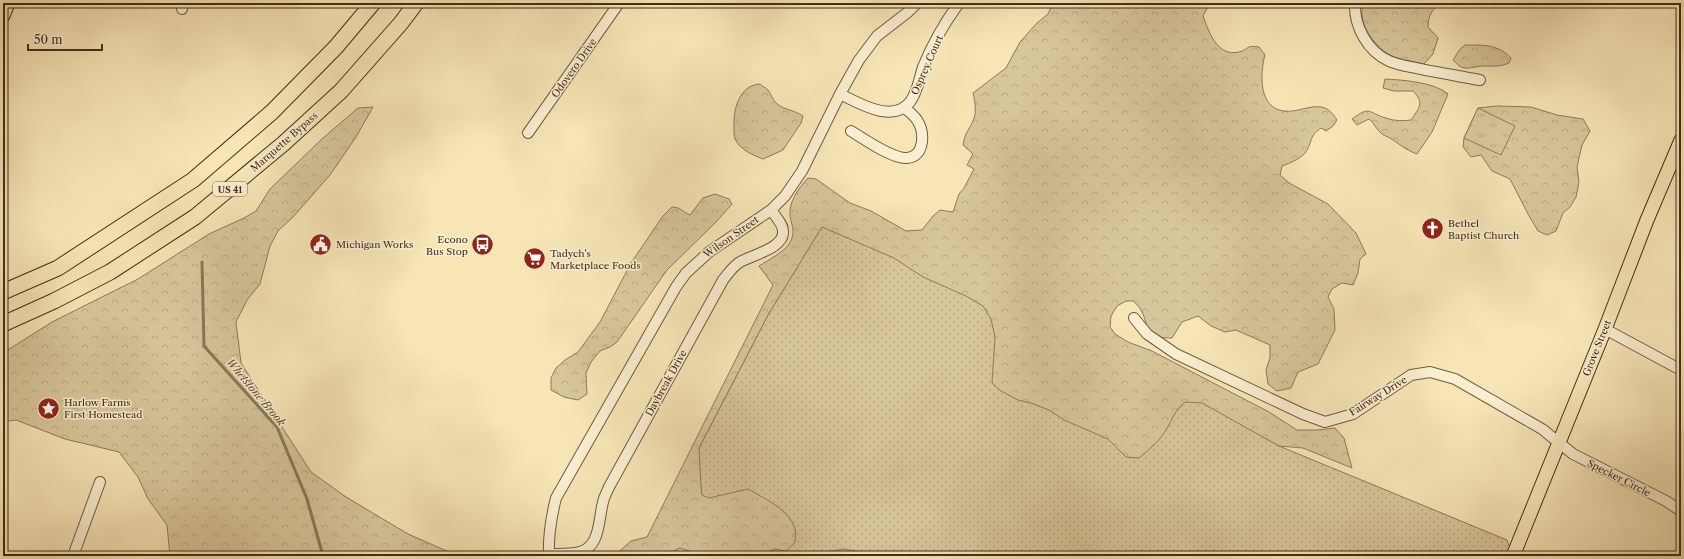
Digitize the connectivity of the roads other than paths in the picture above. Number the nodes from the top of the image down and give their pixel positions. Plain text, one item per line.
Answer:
1 (373, 3) edge
2 (416, 3) edge
3 (620, 3) edge
4 (916, 3) edge
5 (959, 3) edge
6 (1355, 3) edge
7 (1480, 80) dead end
8 (840, 94) junction
9 (904, 107) junction
10 (851, 131) dead end
11 (528, 133) dead end
12 (1681, 140) edge
13 (771, 210) junction
14 (3, 292) edge
15 (1134, 318) dead end
16 (3, 324) edge
17 (1605, 329) junction
18 (1681, 370) edge
19 (1559, 442) junction
20 (100, 482) dead end
21 (1681, 511) edge
22 (549, 555) edge
23 (73, 556) edge
24 (1513, 556) edge

1 - 14 highway, US 41
2 - 16 highway, Marquette Bypass / US 41
3 - 11 street, Odovero Drive
4 - 8 street, Wilson Street
5 - 9 street, Osprey Court
6 - 7 street
8 - 9 street
8 - 13 street, Wilson Street
9 - 10 street
12 - 17 main road, Grove Street
13 - 22 street, Wilson Street
13 - 22 street, Daybreak Drive
15 - 19 street, Fairway Drive
17 - 18 street
17 - 19 main road, Grove Street
19 - 21 street, Specker Circle
19 - 24 main road, Grove Street
20 - 23 street

